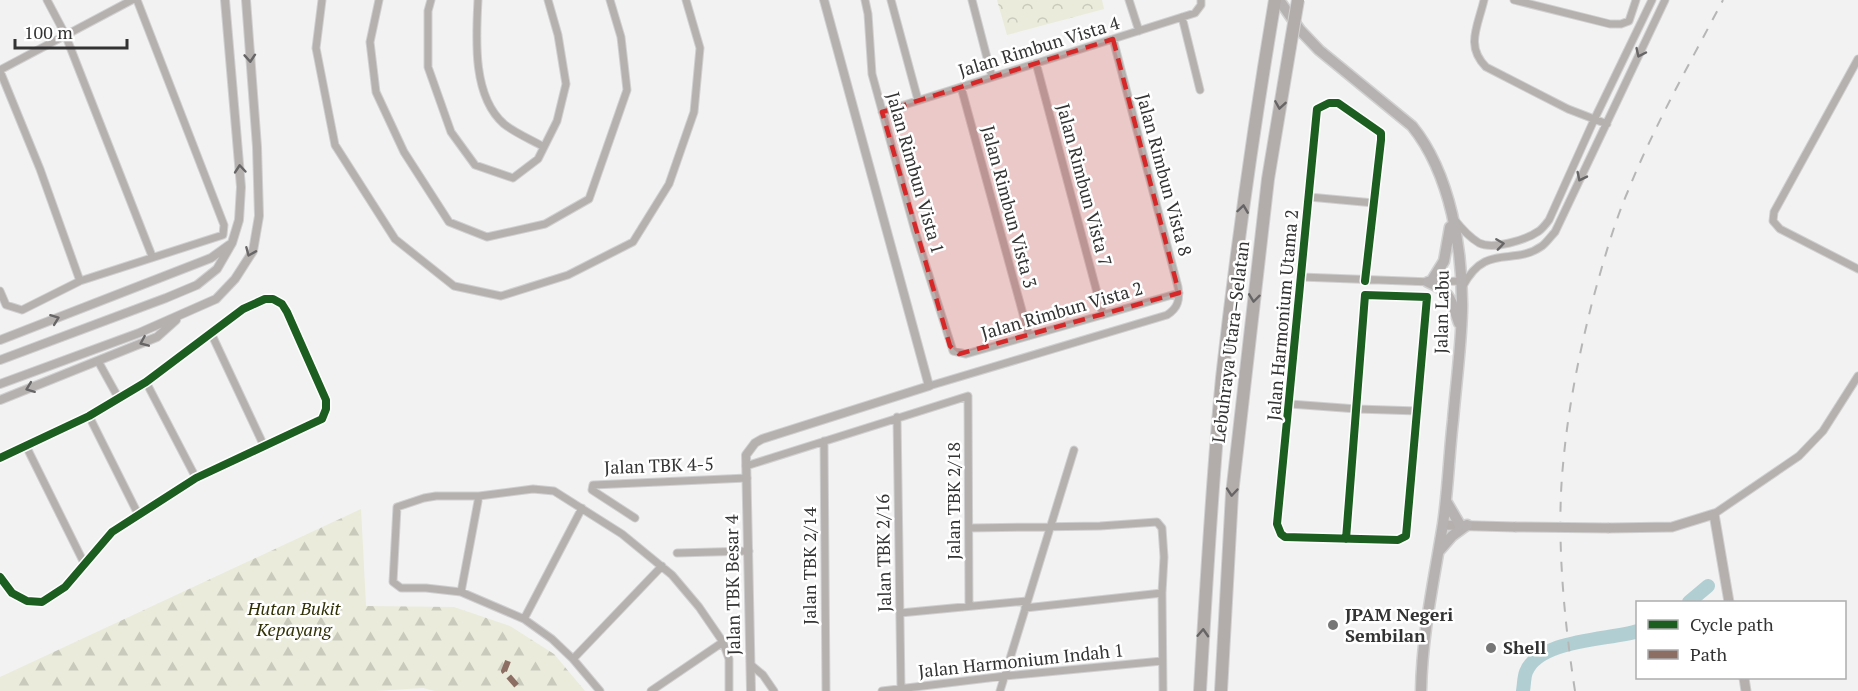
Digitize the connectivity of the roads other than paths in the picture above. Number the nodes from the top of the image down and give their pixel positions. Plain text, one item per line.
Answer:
1 (47, 0) edge
2 (132, 0) edge
3 (137, 0) edge
4 (225, 0) edge
5 (246, 0) edge
6 (322, 0) edge
7 (380, 0) edge
8 (431, 0) edge
9 (478, 0) edge
10 (548, 0) edge
11 (610, 0) edge
12 (686, 0) edge
13 (824, 0) edge
14 (865, 0) edge
15 (891, 0) edge
16 (972, 0) edge
17 (1129, 0) edge
18 (1277, 0) edge
19 (1298, 0) edge
20 (1484, 0) edge
21 (1514, 0) edge
22 (1636, 0) edge
23 (1652, 0) edge
24 (1665, 0) edge
25 (1201, 2) edge
26 (1182, 17) junction
27 (1139, 31) junction
28 (65, 34) junction
29 (1113, 39) junction
30 (1858, 59) edge
31 (1036, 63) junction
32 (0, 70) edge
33 (992, 77) junction
34 (961, 87) junction
35 (1200, 90) dead end
36 (918, 100) junction
37 (882, 111) junction
38 (1594, 120) junction
39 (1607, 124) junction
40 (544, 147) junction
41 (1309, 197) junction
42 (1374, 202) junction
43 (1452, 218) junction
44 (232, 243) junction
45 (152, 256) junction
46 (1858, 269) edge
47 (1301, 277) junction
48 (80, 281) junction
49 (1365, 281) junction
50 (1430, 282) junction
51 (1461, 286) junction
52 (0, 291) edge
53 (1179, 293) junction
54 (183, 313) junction
55 (1103, 315) junction
56 (1461, 329) junction
57 (211, 333) junction
58 (1029, 336) junction
59 (0, 340) edge
60 (953, 351) joint
61 (0, 360) edge
62 (98, 361) junction
63 (1858, 376) edge
64 (146, 382) junction
65 (0, 384) edge
66 (929, 386) junction
67 (119, 399) junction
68 (0, 400) edge
69 (1290, 404) junction
70 (1357, 409) junction
71 (1418, 411) junction
72 (89, 416) junction
73 (897, 417) junction
74 (824, 441) junction
75 (26, 446) junction
76 (264, 446) junction
77 (1074, 450) dead end
78 (0, 458) edge
79 (746, 466) junction
80 (196, 478) junction
81 (747, 478) junction
82 (479, 496) junction
83 (1446, 500) junction
84 (582, 508) junction
85 (1714, 514) junction
86 (139, 516) junction
87 (635, 518) dead end
88 (1443, 525) junction
89 (1464, 525) junction
90 (1050, 526) junction
91 (969, 528) junction
92 (1346, 539) junction
93 (748, 551) junction
94 (677, 553) dead end
95 (1438, 553) junction
96 (85, 565) junction
97 (662, 566) junction
98 (0, 577) edge
99 (461, 592) junction
100 (1162, 593) junction
101 (1729, 601) edge
102 (1026, 604) junction
103 (969, 606) junction
104 (900, 613) junction
105 (524, 619) junction
106 (723, 642) junction
107 (573, 659) junction
108 (1162, 661) junction
109 (752, 665) junction
110 (1005, 676) junction
111 (900, 689) junction
112 (600, 691) edge
113 (651, 691) edge
114 (729, 691) edge
115 (752, 691) edge
116 (774, 691) edge
117 (826, 691) edge
118 (882, 691) edge
119 (1000, 691) edge
120 (1162, 691) edge
121 (1200, 691) edge
122 (1221, 691) edge
123 (1421, 691) edge

1 - 28 street
2 - 28 street
3 - 45 street
44 -> 4 street
5 -> 54 street
6 - 12 street
7 - 11 street
8 - 40 street
9 - 40 street
10 - 40 street
13 - 66 street
14 - 37 street, Jalan Rimbun Vista 1
15 - 36 street
16 - 33 street
17 - 27 street
18 - 43 main road, Jalan Labu
121 -> 18 highway, Lebuhraya Utara–Selatan
19 -> 122 highway, Lebuhraya Utara–Selatan, bridge
20 - 38 street
21 - 22 street
23 - 38 street
24 -> 39 street
25 - 26 street, Jalan Rimbun Vista 4
26 - 27 street, Jalan Rimbun Vista 4
26 - 35 street
27 - 29 street, Jalan Rimbun Vista 4
28 - 32 street
28 - 45 street
29 - 31 street, Jalan Rimbun Vista 4
29 - 53 street, Jalan Rimbun Vista 8
30 - 46 street
31 - 33 street, Jalan Rimbun Vista 4
31 - 55 street, Jalan Rimbun Vista 7
32 - 48 street
33 - 34 street, Jalan Rimbun Vista 4
34 - 36 street, Jalan Rimbun Vista 4
34 - 58 street, Jalan Rimbun Vista 3
36 - 37 street, Jalan Rimbun Vista 4
37 - 60 street, Jalan Rimbun Vista 1
38 - 39 street
43 -> 38 street
39 -> 51 street
41 - 42 street
41 - 42 street, Jalan Harmonium Utama 2
41 - 47 street, Jalan Harmonium Utama 2
42 - 49 street
43 - 50 main road
43 - 51 main road, Jalan Labu
59 -> 44 street
44 - 61 street
45 - 48 street
47 - 49 street
47 - 69 street, Jalan Harmonium Utama 2
48 - 52 street
49 - 50 street
50 - 51 street
50 - 56 main road
51 - 56 main road, Jalan Labu
53 - 55 street, Jalan Rimbun Vista 2
53 - 66 street
54 -> 62 street
54 - 65 street
55 - 58 street, Jalan Rimbun Vista 2
56 - 83 main road, Jalan Labu
57 - 64 street
57 - 76 street
57 - 76 street
58 - 60 street, Jalan Rimbun Vista 2
62 - 67 street
62 -> 68 street
63 - 85 street
64 - 67 street
64 - 80 street
66 - 79 street
67 - 72 street
69 - 70 street
69 - 92 street, Jalan Harmonium Utama 2
70 - 71 street
70 - 71 street
70 - 92 street
71 - 92 street
72 - 75 street
72 - 86 street
73 - 74 street
73 - 91 street, Jalan TBK 2/18
73 - 104 street, Jalan TBK 2/16
74 - 79 street
74 - 117 street, Jalan TBK 2/14
75 - 78 street
75 - 96 street
76 - 80 street
77 - 90 street
79 - 81 street, Jalan TBK Besar 4
80 - 86 street
81 - 87 street, Jalan TBK 4-5
81 - 93 street, Jalan TBK Besar 4
82 - 84 street
82 - 99 street
82 - 99 street
83 - 88 main road, Jalan Labu
83 - 89 main road
84 - 97 street
84 - 105 street
85 - 89 main road, bridge
85 - 101 main road
86 - 96 street
88 - 89 main road
88 - 95 main road, Jalan Labu
89 - 95 main road
90 - 91 street
90 - 100 street
90 - 102 street
91 - 103 street, Jalan TBK 2/18
93 - 94 street
93 - 109 street, Jalan TBK Besar 4
95 - 123 main road, Jalan Labu
96 - 98 street
97 - 106 street
97 - 107 street
99 - 105 street
100 - 102 street
100 - 108 street
102 - 103 street
102 - 110 street
103 - 104 street
104 - 111 street, Jalan TBK 2/16
105 - 107 street
106 - 113 street
106 - 114 street
107 - 112 street
108 - 110 street, Jalan Harmonium Indah 1
108 - 120 street
109 - 115 street, Jalan TBK Besar 4
109 - 116 street
110 - 111 street, Jalan Harmonium Indah 1
110 - 119 street
111 - 118 street, Jalan Harmonium Indah 1

